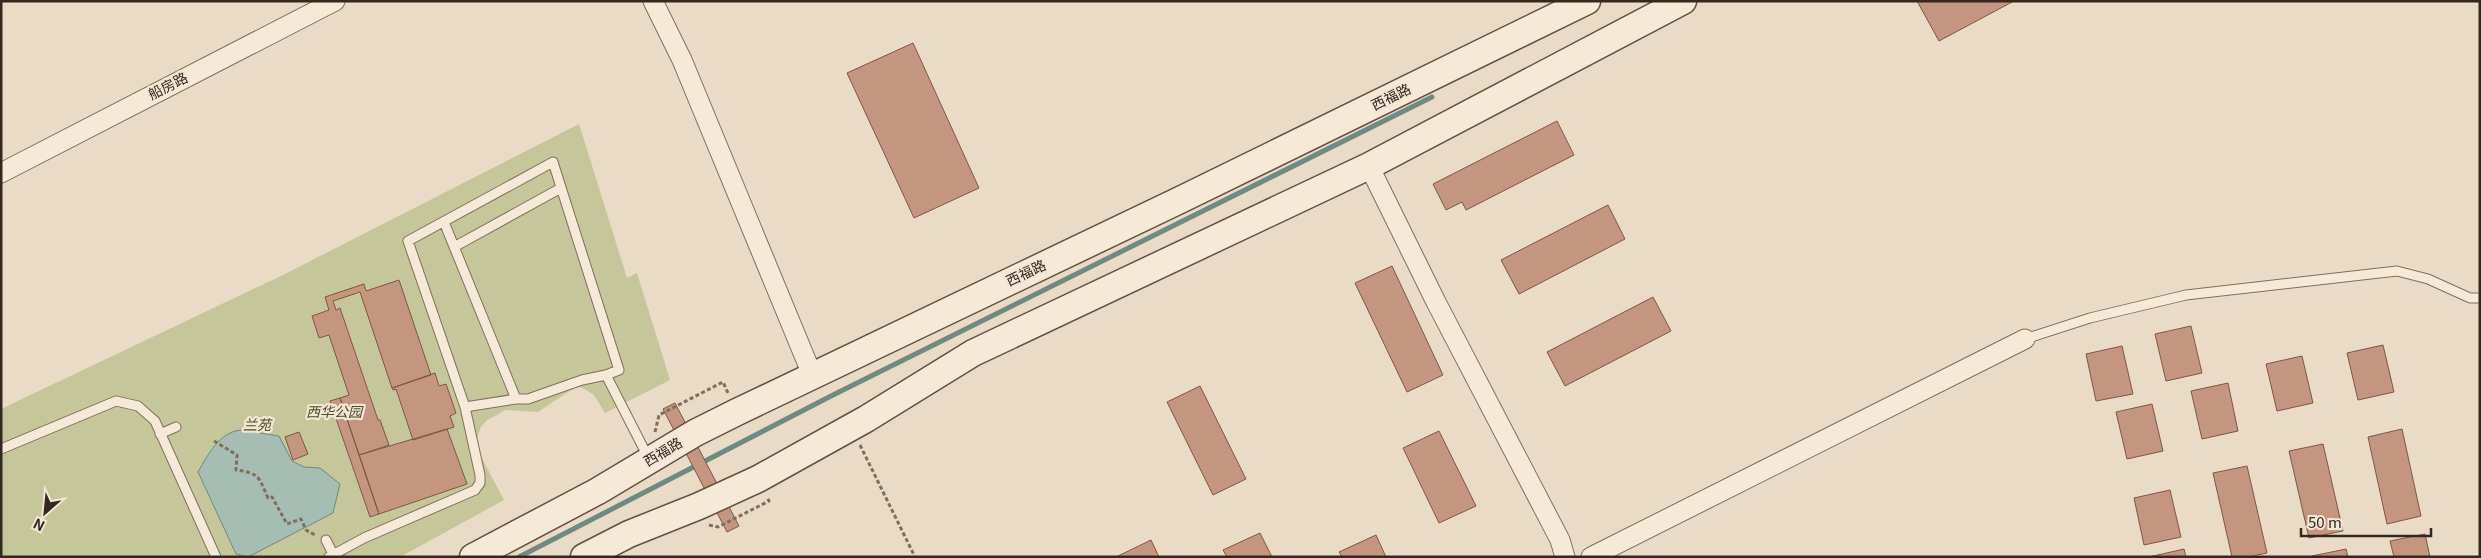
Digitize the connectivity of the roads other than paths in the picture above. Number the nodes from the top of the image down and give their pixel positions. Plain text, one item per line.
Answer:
1 (334, 1) edge
2 (653, 1) edge
3 (1586, 1) edge
4 (1683, 1) edge
5 (1369, 166) junction
6 (1, 173) edge
7 (561, 188) junction
8 (444, 222) junction
9 (454, 247) junction
10 (2480, 298) edge
11 (2025, 339) joint
12 (606, 375) junction
13 (813, 377) junction
14 (516, 399) junction
15 (465, 407) junction
16 (176, 428) dead end
17 (160, 434) junction
18 (1, 448) edge
19 (650, 461) junction
20 (326, 540) dead end
21 (331, 556) edge
22 (216, 557) edge
23 (473, 557) edge
24 (584, 557) edge
25 (1565, 557) edge
26 (1591, 557) edge

1 - 6 street, 船房路
2 - 13 street
3 - 13 main road, 西福路
4 - 5 main road
5 - 24 main road
5 - 25 street
7 - 8 lane
7 - 9 lane
7 - 12 lane
8 - 9 lane
8 - 15 lane
9 - 14 lane
10 - 11 lane
11 - 26 street
12 - 14 lane
12 - 19 lane
13 - 19 main road, 西福路
14 - 15 lane
15 - 21 lane
16 - 17 lane
17 - 18 lane
17 - 22 lane
19 - 23 main road, 西福路
20 - 21 lane

